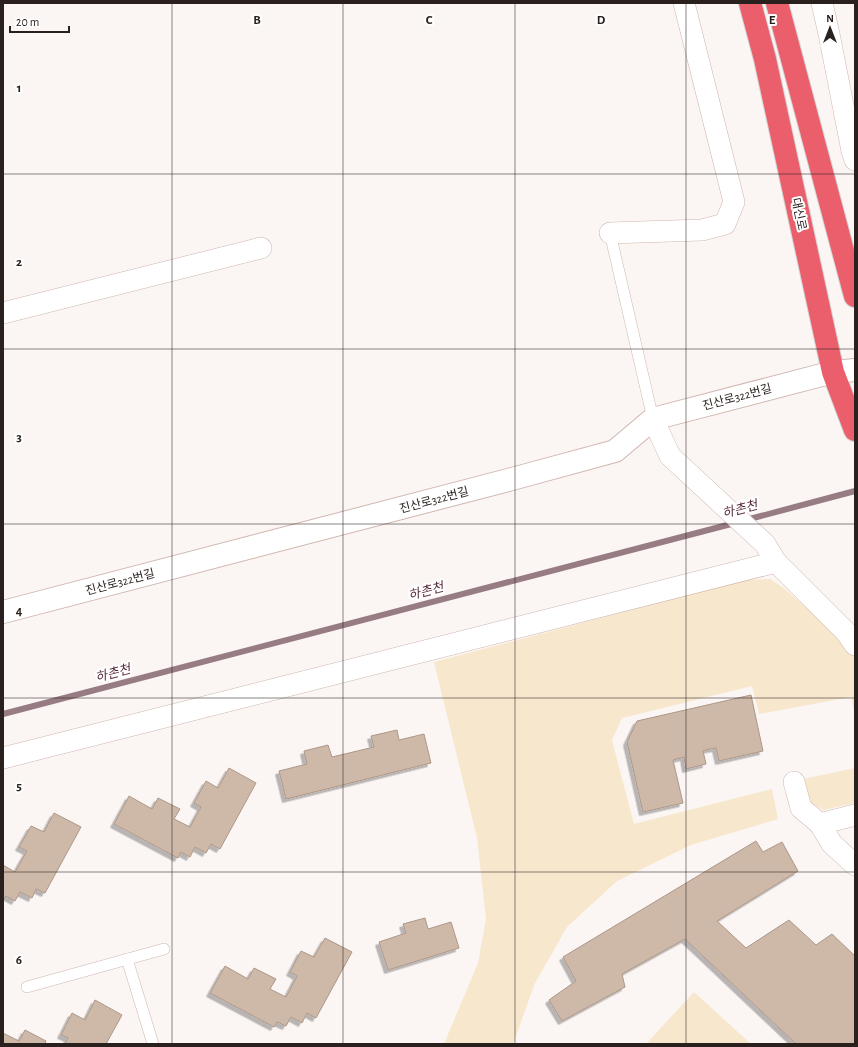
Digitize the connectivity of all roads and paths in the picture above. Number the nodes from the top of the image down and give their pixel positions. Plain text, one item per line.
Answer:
1 (684, 3) edge
2 (750, 3) edge
3 (777, 3) edge
4 (822, 3) edge
5 (855, 160) edge
6 (610, 233) joint
7 (261, 248) dead end
8 (855, 296) edge
9 (3, 313) edge
10 (855, 370) edge
11 (833, 372) junction
12 (654, 420) junction
13 (854, 427) edge
14 (776, 562) junction
15 (3, 612) edge
16 (855, 645) edge
17 (3, 758) edge
18 (794, 782) dead end
19 (855, 815) edge
20 (820, 824) junction
21 (855, 865) edge
22 (164, 949) dead end
23 (127, 959) junction
24 (27, 987) dead end
25 (153, 1044) edge

1 - 6 street
2 - 11 highway, 대신로
3 - 8 highway
4 - 5 street
6 - 12 lane
7 - 9 street
10 - 11 street, 진산로322번길
11 - 12 street, 진산로322번길
11 - 13 highway, 대신로
12 - 14 street
12 - 15 street, 진산로322번길
14 - 16 street
14 - 17 street
18 - 20 street
19 - 20 street
20 - 21 street
22 - 23 lane
23 - 24 lane
23 - 25 lane

